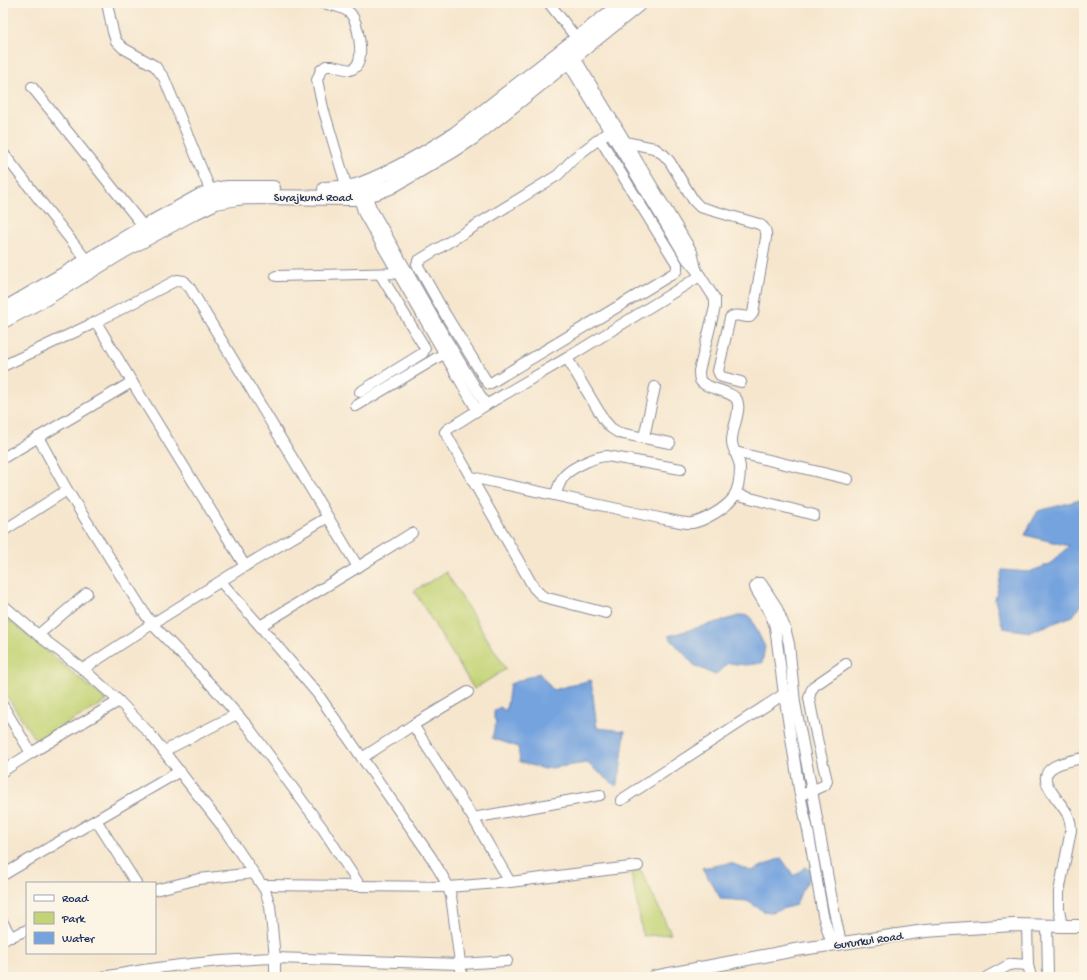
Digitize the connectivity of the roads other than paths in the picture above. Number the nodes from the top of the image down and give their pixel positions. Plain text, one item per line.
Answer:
1 (107, 3) edge
2 (322, 3) edge
3 (549, 3) edge
4 (624, 3) edge
5 (640, 3) edge
6 (569, 51) junction
7 (32, 87) dead end
8 (613, 129) junction
9 (600, 139) junction
10 (625, 142) junction
11 (3, 152) edge
12 (358, 190) junction
13 (211, 192) junction
14 (144, 226) junction
15 (90, 265) junction
16 (403, 273) junction
17 (698, 273) junction
18 (380, 274) junction
19 (276, 276) dead end
20 (3, 310) edge
21 (445, 314) junction
22 (434, 319) junction
23 (3, 321) edge
24 (96, 322) junction
25 (433, 334) junction
26 (421, 342) junction
27 (448, 351) junction
28 (567, 358) junction
29 (3, 366) edge
30 (132, 382) junction
31 (741, 382) dead end
32 (655, 387) dead end
33 (360, 392) dead end
34 (356, 406) dead end
35 (482, 408) junction
36 (38, 437) junction
37 (644, 437) junction
38 (670, 443) dead end
39 (735, 452) junction
40 (3, 458) edge
41 (681, 469) dead end
42 (471, 477) junction
43 (848, 479) dead end
44 (67, 490) junction
45 (735, 494) junction
46 (556, 495) junction
47 (814, 515) dead end
48 (328, 517) junction
49 (3, 531) edge
50 (412, 533) dead end
51 (245, 566) junction
52 (358, 567) junction
53 (221, 582) junction
54 (87, 593) dead end
55 (3, 605) edge
56 (606, 613) dead end
57 (152, 624) junction
58 (260, 626) junction
59 (38, 635) junction
60 (846, 664) dead end
61 (83, 669) junction
62 (468, 692) dead end
63 (784, 694) junction
64 (119, 701) junction
65 (3, 706) edge
66 (237, 714) junction
67 (413, 725) junction
68 (164, 751) junction
69 (31, 753) junction
70 (362, 758) junction
71 (1084, 758) edge
72 (3, 771) edge
73 (180, 771) junction
74 (812, 791) junction
75 (600, 795) dead end
76 (800, 796) junction
77 (621, 800) dead end
78 (473, 818) junction
79 (96, 820) junction
80 (638, 866) dead end
81 (254, 873) junction
82 (3, 875) edge
83 (135, 882) edge
84 (510, 882) junction
85 (263, 884) junction
86 (360, 886) junction
87 (448, 887) junction
88 (156, 890) edge
89 (3, 923) edge
90 (1028, 925) junction
91 (1047, 925) junction
92 (1062, 926) junction
93 (1084, 926) edge
94 (26, 930) edge
95 (7, 939) edge
96 (836, 944) junction
97 (275, 958) junction
98 (507, 961) dead end
99 (460, 964) junction
100 (1028, 965) junction
101 (103, 977) edge
102 (275, 977) edge
103 (462, 977) edge
104 (654, 977) edge
105 (987, 977) edge
106 (1031, 977) edge
107 (1048, 977) edge

1 - 13 street
2 - 12 street
3 - 6 street
4 - 6 main road, Surajkund Road
5 - 6 main road, Surajkund Road
6 - 8 street
6 - 12 main road, Surajkund Road
7 - 14 street
8 - 9 street
8 - 10 street
8 - 17 street
9 - 21 street
9 - 21 street
10 - 17 street
10 - 31 street
11 - 15 street
12 - 13 main road, Surajkund Road
12 - 15 main road, Surajkund Road
12 - 16 street
13 - 14 main road, Surajkund Road
14 - 15 main road, Surajkund Road
15 - 20 main road, Surajkund Road
15 - 23 main road, Surajkund Road
16 - 18 street
16 - 22 street
16 - 25 street
17 - 28 street
17 - 39 street
18 - 19 street
18 - 26 street
21 - 22 street
22 - 27 street
24 - 29 street
24 - 30 street
24 - 48 street
25 - 26 street
25 - 27 street
26 - 33 street
27 - 34 street
27 - 35 street
28 - 35 street
28 - 37 street
30 - 36 street
30 - 51 street
32 - 37 street
35 - 42 street
36 - 40 street
36 - 44 street
37 - 38 street
39 - 43 street
39 - 45 street
41 - 46 street
42 - 46 street
42 - 56 street
44 - 49 street
44 - 57 street
45 - 46 street
45 - 47 street
48 - 51 street
48 - 52 street
50 - 52 street
51 - 53 street
52 - 58 street
53 - 57 street
53 - 58 street
54 - 59 street
55 - 59 street
57 - 61 street
57 - 66 street
58 - 70 street
59 - 61 street
60 - 74 street
61 - 64 street
62 - 67 street
63 - 74 street
63 - 76 street
63 - 77 street
64 - 68 street
64 - 69 street
65 - 69 street
66 - 68 street
66 - 86 street
67 - 70 street
67 - 78 street
68 - 73 street
69 - 72 street
70 - 87 street
71 - 92 street
73 - 79 street
73 - 81 street
74 - 76 street
74 - 96 street
75 - 78 street
76 - 96 street
78 - 84 street
79 - 82 street
79 - 83 street
80 - 84 street
81 - 85 street
81 - 88 street
84 - 87 street
85 - 86 street
85 - 97 street
86 - 87 street
87 - 99 street
89 - 95 street
90 - 91 street, Gururkul Road
90 - 96 street, Gururkul Road
90 - 100 street
91 - 92 street, Gururkul Road
91 - 107 street
92 - 93 street, Gururkul Road
94 - 95 street
96 - 104 street, Gururkul Road
97 - 99 street
97 - 101 street
97 - 102 street
98 - 99 street
99 - 103 street
100 - 105 street
100 - 106 street

